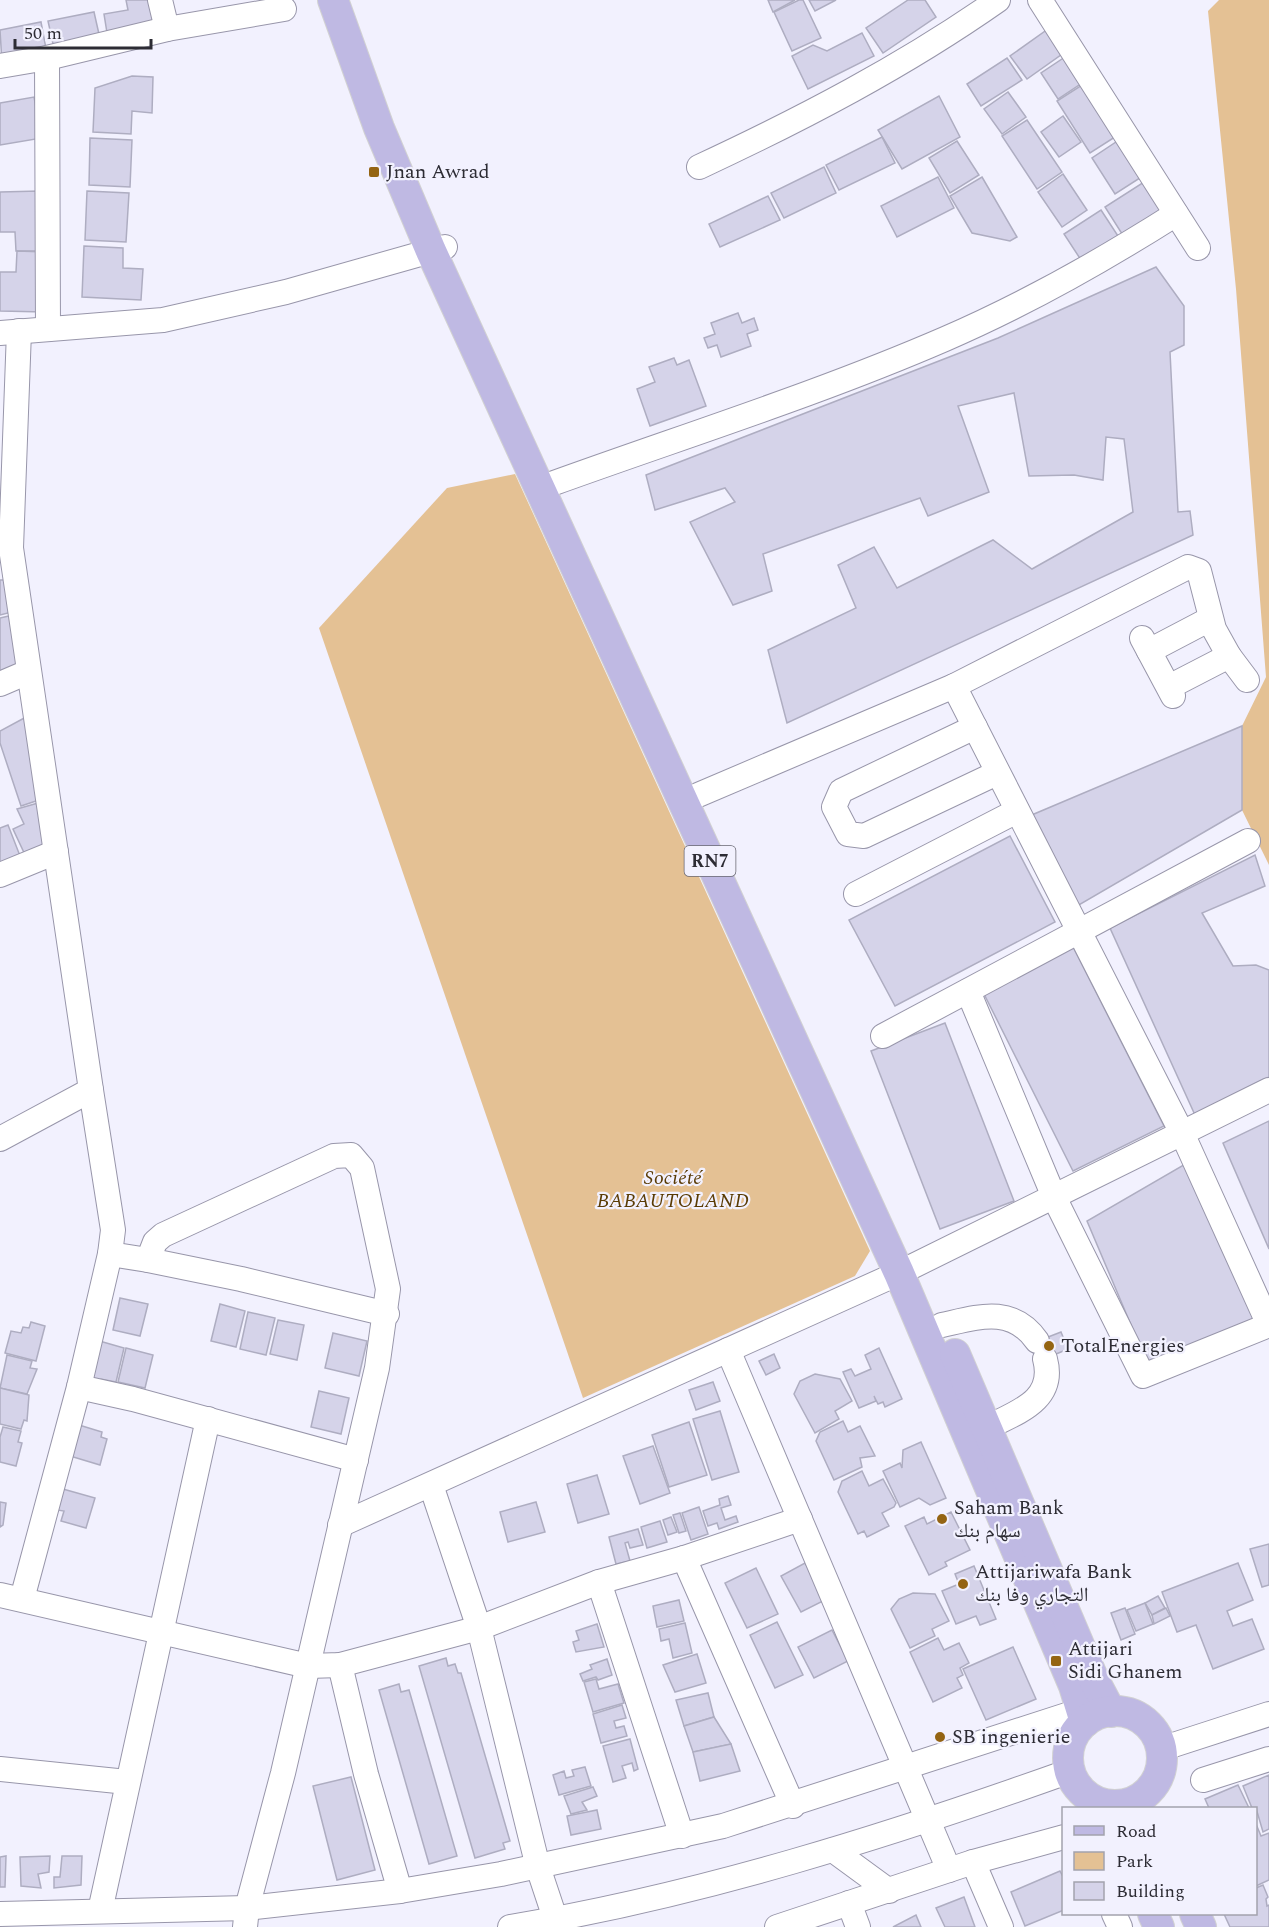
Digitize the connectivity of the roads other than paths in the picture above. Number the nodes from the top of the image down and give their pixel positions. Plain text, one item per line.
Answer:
1 (160, 0) edge
2 (333, 0) edge
3 (348, 0) edge
4 (998, 0) edge
5 (1040, 0) edge
6 (284, 9) dead end
7 (167, 29) junction
8 (47, 58) junction
9 (0, 66) edge
10 (699, 167) dead end
11 (1176, 214) junction
12 (1198, 248) dead end
13 (438, 249) junction
14 (48, 329) junction
15 (10, 332) edge
16 (554, 483) junction
17 (1210, 619) junction
18 (1228, 656) junction
19 (28, 672) junction
20 (1246, 680) dead end
21 (0, 684) edge
22 (954, 686) junction
23 (975, 727) junction
24 (997, 773) junction
25 (698, 795) junction
26 (1017, 811) junction
27 (1248, 842) dead end
28 (56, 852) junction
29 (0, 875) edge
30 (856, 894) dead end
31 (1078, 932) junction
32 (968, 990) junction
33 (883, 1036) dead end
34 (91, 1090) junction
35 (1269, 1090) edge
36 (1182, 1133) junction
37 (0, 1139) edge
38 (1054, 1197) junction
39 (110, 1254) junction
40 (148, 1260) junction
41 (907, 1269) junction
42 (387, 1314) junction
43 (942, 1325) junction
44 (1269, 1325) edge
45 (728, 1350) junction
46 (79, 1388) junction
47 (208, 1419) junction
48 (988, 1427) junction
49 (356, 1460) junction
50 (431, 1485) junction
51 (800, 1519) junction
52 (340, 1525) junction
53 (684, 1558) junction
54 (599, 1582) junction
55 (11, 1597) edge
56 (479, 1628) junction
57 (161, 1630) junction
58 (340, 1665) junction
59 (308, 1666) junction
60 (1269, 1714) edge
61 (1093, 1715) junction
62 (1161, 1749) junction
63 (1269, 1759) edge
64 (0, 1767) edge
65 (905, 1767) junction
66 (1070, 1771) junction
67 (1203, 1780) dead end
68 (127, 1782) junction
69 (1150, 1801) edge
70 (793, 1806) junction
71 (1109, 1807) edge
72 (928, 1820) junction
73 (681, 1836) junction
74 (1062, 1838) edge
75 (833, 1850) junction
76 (973, 1862) junction
77 (538, 1867) junction
78 (949, 1870) junction
79 (400, 1891) junction
80 (889, 1891) junction
81 (849, 1904) junction
82 (100, 1911) junction
83 (0, 1914) edge
84 (246, 1918) edge
85 (557, 1923) edge
86 (510, 1927) edge
87 (777, 1927) edge
88 (858, 1927) edge
89 (1001, 1927) edge

1 - 7 street
2 - 13 main road, RN7
3 - 13 main road, RN7
4 - 10 street
5 - 11 street
6 - 7 street
7 - 8 street
8 - 9 street
8 - 14 street
11 - 12 street
11 - 16 street
13 - 14 street
13 - 16 main road, RN7
13 - 41 main road, RN7
14 - 15 street
15 - 19 street
16 - 25 main road, RN7
17 - 18 street
17 - 18 street
17 - 22 street
18 - 20 street
19 - 21 street
19 - 28 street
22 - 23 street
22 - 25 street
23 - 24 street
23 - 24 street
24 - 26 street
25 - 41 main road, RN7
26 - 30 street
26 - 31 street
27 - 31 street
28 - 29 street
28 - 34 street
31 - 32 street
31 - 36 street
32 - 33 street
32 - 38 street
34 - 37 street
34 - 39 street
35 - 36 street
36 - 38 street
36 - 44 street
38 - 41 street
38 - 44 street
39 - 40 street
39 - 46 street
40 - 42 street
40 - 42 street
41 - 43 main road, RN7
41 - 45 street
41 - 61 main road, RN7
42 - 49 street
43 - 48 main road, RN7
43 - 48 street
45 - 50 street
45 - 51 street
46 - 47 street
46 - 55 street
47 - 49 street
47 - 57 street
48 - 61 main road, RN7
49 - 52 street
50 - 52 street
50 - 56 street
51 - 53 street
51 - 65 street
52 - 59 street
53 - 54 street
53 - 70 street
54 - 56 street
54 - 73 street
55 - 57 street
56 - 58 street
56 - 77 street
57 - 59 street
57 - 68 street
58 - 59 street
58 - 79 street
59 - 84 street
60 - 62 street
61 - 62 main road
61 - 65 street
61 - 66 main road
62 - 69 main road
63 - 67 street
64 - 68 street
65 - 70 street
65 - 72 street
66 - 71 main road
66 - 72 street
68 - 82 street
69 - 71 main road
70 - 73 street
72 - 75 street
72 - 78 street
73 - 77 street
74 - 76 street
75 - 80 street
75 - 85 street
76 - 78 street
76 - 89 street
77 - 79 street
77 - 85 street
78 - 80 street
79 - 84 street
80 - 81 street
81 - 87 street
81 - 88 street
82 - 83 street
82 - 84 street
85 - 86 street

